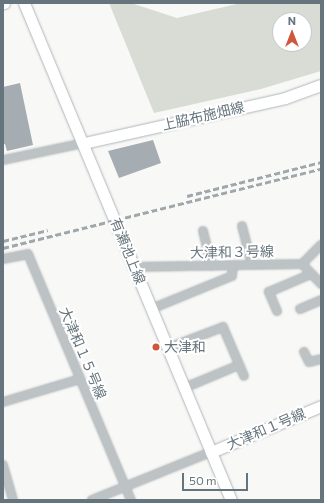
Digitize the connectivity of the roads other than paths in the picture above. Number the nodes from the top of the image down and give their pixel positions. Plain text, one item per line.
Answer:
1 (24, 3) edge
2 (321, 85) edge
3 (84, 143) junction
4 (3, 160) edge
5 (242, 226) dead end
6 (203, 231) dead end
7 (321, 244) edge
8 (3, 259) edge
9 (302, 264) junction
10 (233, 265) junction
11 (252, 265) junction
12 (212, 266) junction
13 (134, 267) junction
14 (311, 274) junction
15 (321, 284) edge
16 (321, 300) edge
17 (151, 309) junction
18 (300, 309) dead end
19 (277, 311) dead end
20 (168, 348) junction
21 (304, 352) dead end
22 (321, 359) edge
23 (239, 365) junction
24 (244, 376) dead end
25 (80, 379) junction
26 (184, 388) junction
27 (3, 402) edge
28 (320, 408) edge
29 (211, 452) junction
30 (3, 465) edge
31 (125, 486) junction
32 (13, 500) edge
33 (92, 500) edge
34 (131, 500) edge
35 (231, 500) edge

1 - 3 street, 有瀬池上線
2 - 3 street, 上脇布施畑線
3 - 4 street
3 - 13 street, 有瀬池上線
5 - 11 street
6 - 12 street
7 - 9 street
8 - 25 street, 大津和１５号線
9 - 11 street, 大津和３号線
9 - 14 street
10 - 11 street, 大津和３号線
10 - 12 street, 大津和３号線
10 - 17 street
12 - 13 street, 大津和３号線
13 - 17 street, 有瀬池上線
14 - 15 street
14 - 19 street
16 - 18 street
17 - 20 street, 有瀬池上線
20 - 23 street
20 - 26 street, 有瀬池上線
21 - 22 street
23 - 24 street
23 - 26 street
25 - 27 street
25 - 31 street, 大津和１５号線
26 - 29 street, 有瀬池上線
28 - 29 street, 大津和１号線
29 - 31 street
29 - 35 street, 有瀬池上線
30 - 32 street
31 - 33 street
31 - 34 street, 大津和１５号線

